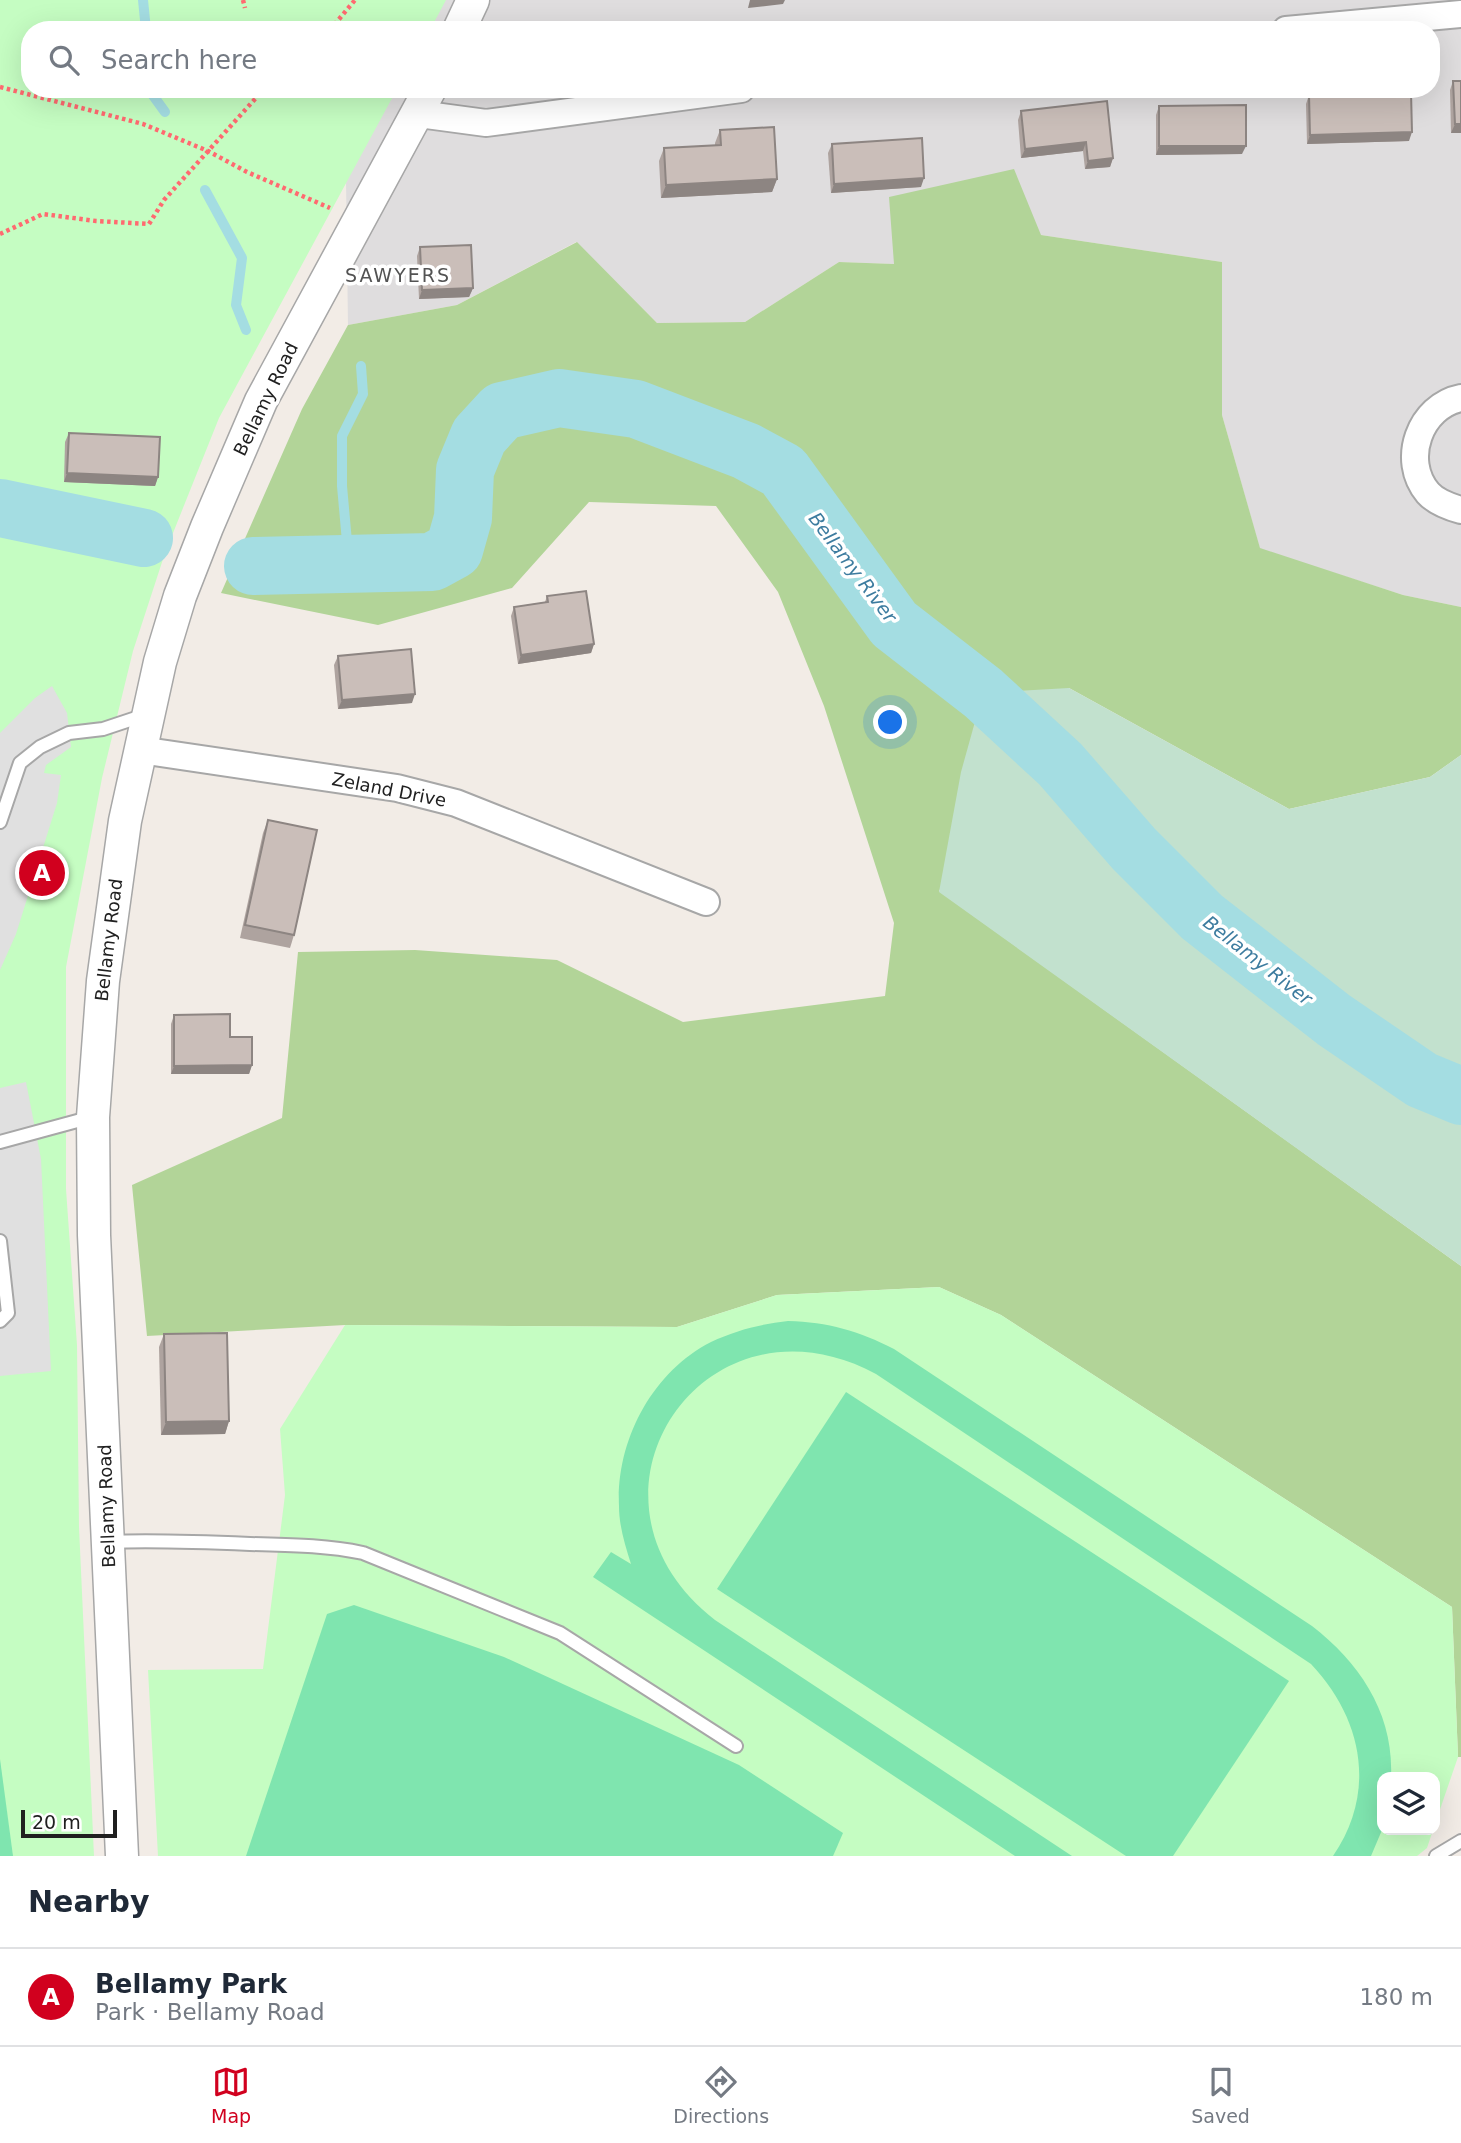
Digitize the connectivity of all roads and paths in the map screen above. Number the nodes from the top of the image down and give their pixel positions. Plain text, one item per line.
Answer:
1 (243, 0) edge
2 (355, 0) edge
3 (473, 0) edge
4 (245, 8) dead end
5 (1461, 14) edge
6 (338, 21) edge
7 (463, 21) edge
8 (1384, 21) edge
9 (0, 87) edge
10 (21, 92) edge
11 (43, 98) edge
12 (256, 98) edge
13 (674, 98) edge
14 (425, 102) edge
15 (208, 151) junction
16 (359, 222) junction
17 (0, 234) edge
18 (1461, 398) edge
19 (1461, 510) edge
20 (148, 714) junction
21 (140, 750) junction
22 (0, 822) edge
23 (706, 902) dead end
24 (93, 1117) junction
25 (0, 1142) edge
26 (0, 1241) edge
27 (0, 1321) edge
28 (109, 1542) junction
29 (736, 1746) dead end
30 (1461, 1841) edge
31 (122, 1856) edge
32 (1436, 1856) edge

1 - 4 path
2 - 6 path
3 - 7 street
5 - 8 street
9 - 10 path
11 - 15 path
12 - 15 path
13 - 14 street
14 - 16 street, Bellamy Road
15 - 16 path
15 - 17 path
16 - 20 street, Bellamy Road
18 - 19 street
20 - 21 street, Bellamy Road
20 - 22 lane
21 - 23 street, Zeland Drive
21 - 24 street, Bellamy Road
24 - 25 lane
24 - 28 street, Bellamy Road
26 - 27 lane
28 - 29 lane
28 - 31 street, Bellamy Road
30 - 32 lane

